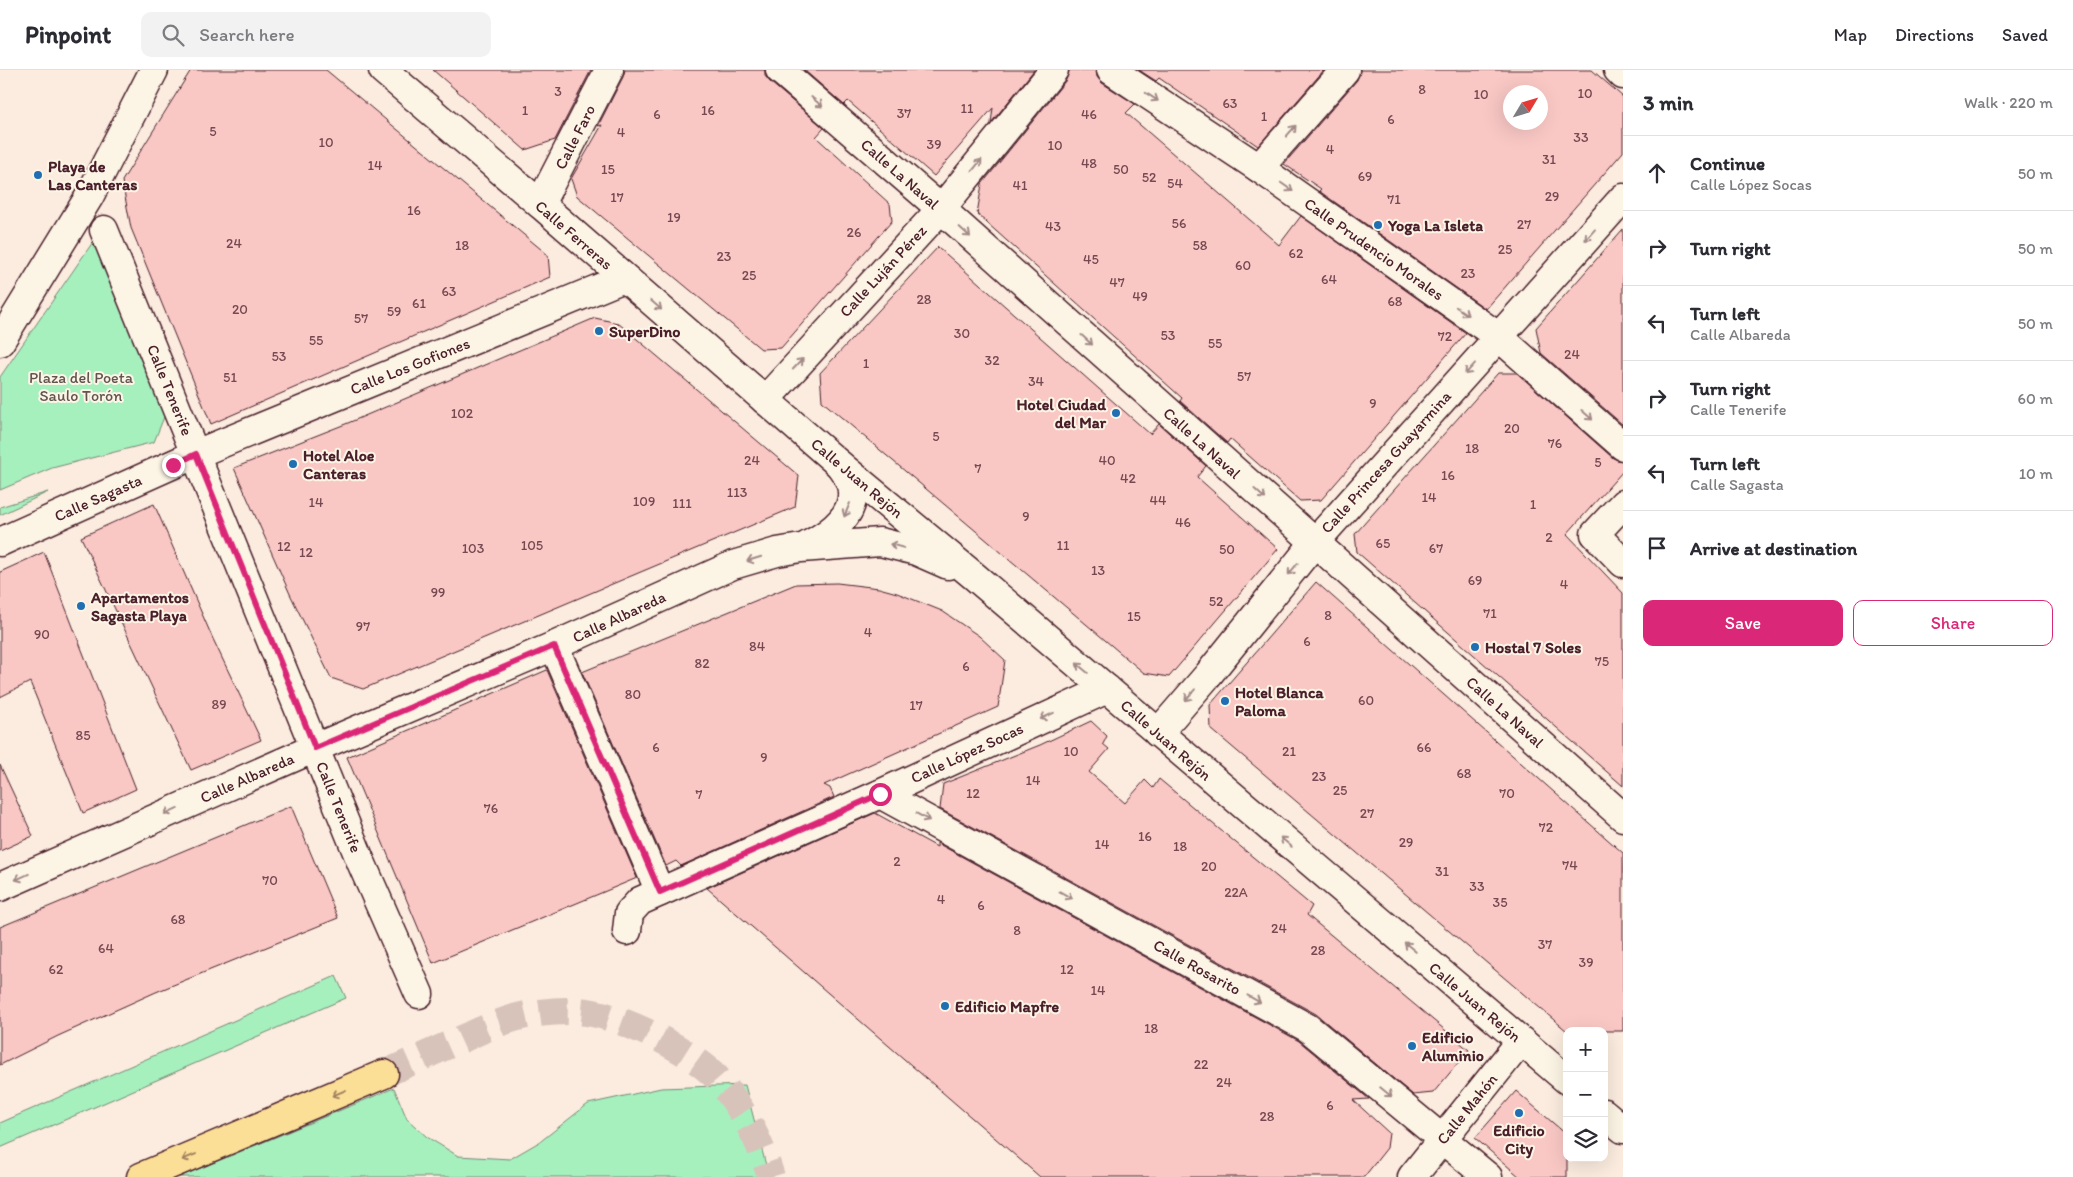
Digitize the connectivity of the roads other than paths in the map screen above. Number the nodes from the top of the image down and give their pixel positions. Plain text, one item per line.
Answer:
1 (154, 70) edge
2 (383, 70) edge
3 (609, 70) edge
4 (780, 70) edge
5 (1054, 70) edge
6 (1111, 70) edge
7 (1345, 70) edge
8 (1618, 70) edge
9 (1623, 75) edge
10 (1259, 168) junction
11 (1623, 198) edge
12 (540, 204) junction
13 (941, 209) junction
14 (104, 230) dead end
15 (624, 278) junction
16 (1499, 336) junction
17 (0, 342) edge
18 (765, 400) junction
19 (1623, 446) edge
20 (196, 454) junction
21 (840, 465) junction
22 (1623, 504) edge
23 (0, 542) edge
24 (1315, 542) junction
25 (801, 548) junction
26 (1623, 563) edge
27 (974, 576) junction
28 (554, 646) junction
29 (1107, 689) junction
30 (1158, 733) junction
31 (315, 748) junction
32 (880, 794) junction
33 (1623, 817) edge
34 (0, 887) edge
35 (660, 892) junction
36 (626, 932) dead end
37 (420, 994) dead end
38 (1521, 1041) junction
39 (384, 1074) tunnel mouth
40 (1563, 1077) edge
41 (1608, 1116) edge
42 (1623, 1129) edge
43 (1443, 1138) junction
44 (1414, 1176) edge
45 (141, 1177) edge
46 (1488, 1177) edge

1 - 17 street
2 - 12 street, Calle Ferreras
3 - 12 street, Calle Faro
4 -> 13 street, Calle La Naval
13 -> 5 street, Calle Luján Pérez
6 -> 10 street, Calle Prudencio Morales
10 -> 7 street
8 - 9 street
10 -> 16 street, Calle Prudencio Morales
11 -> 16 street, Calle Princesa Guayarmina
12 - 15 street, Calle Ferreras
18 -> 13 street, Calle Luján Pérez
13 -> 24 street, Calle La Naval
14 - 20 street, Calle Tenerife
15 -> 18 street, Calle Ferreras
15 - 20 street, Calle Los Gofiones
16 -> 19 street, Calle Prudencio Morales
16 -> 24 street, Calle Princesa Guayarmina
18 - 21 street, Calle Juan Rejón
20 - 23 street, Calle Sagasta
20 - 31 street, Calle Tenerife
21 -> 25 street, Calle Albareda
21 - 27 street, Calle Juan Rejón
22 - 26 street
24 -> 30 street, Calle Princesa Guayarmina
24 - 33 street, Calle La Naval
27 -> 25 street, Calle Albareda
25 -> 28 street, Calle Albareda
29 -> 27 street, Calle Juan Rejón
28 - 31 street, Calle Albareda
28 - 35 street
29 - 30 street, Calle Juan Rejón
29 -> 32 street, Calle López Socas
38 -> 30 street, Calle Juan Rejón
31 -> 34 street, Calle Albareda
31 - 37 street, Calle Tenerife
32 - 35 street, Calle López Socas
32 -> 43 street, Calle Rosarito
35 - 36 street, Calle López Socas
38 - 40 street, Calle Juan Rejón
38 - 43 street, Calle Mahón
39 -> 45 highway
41 - 42 street
43 - 44 street, Calle Mahón
43 - 46 street, Calle Rosarito

